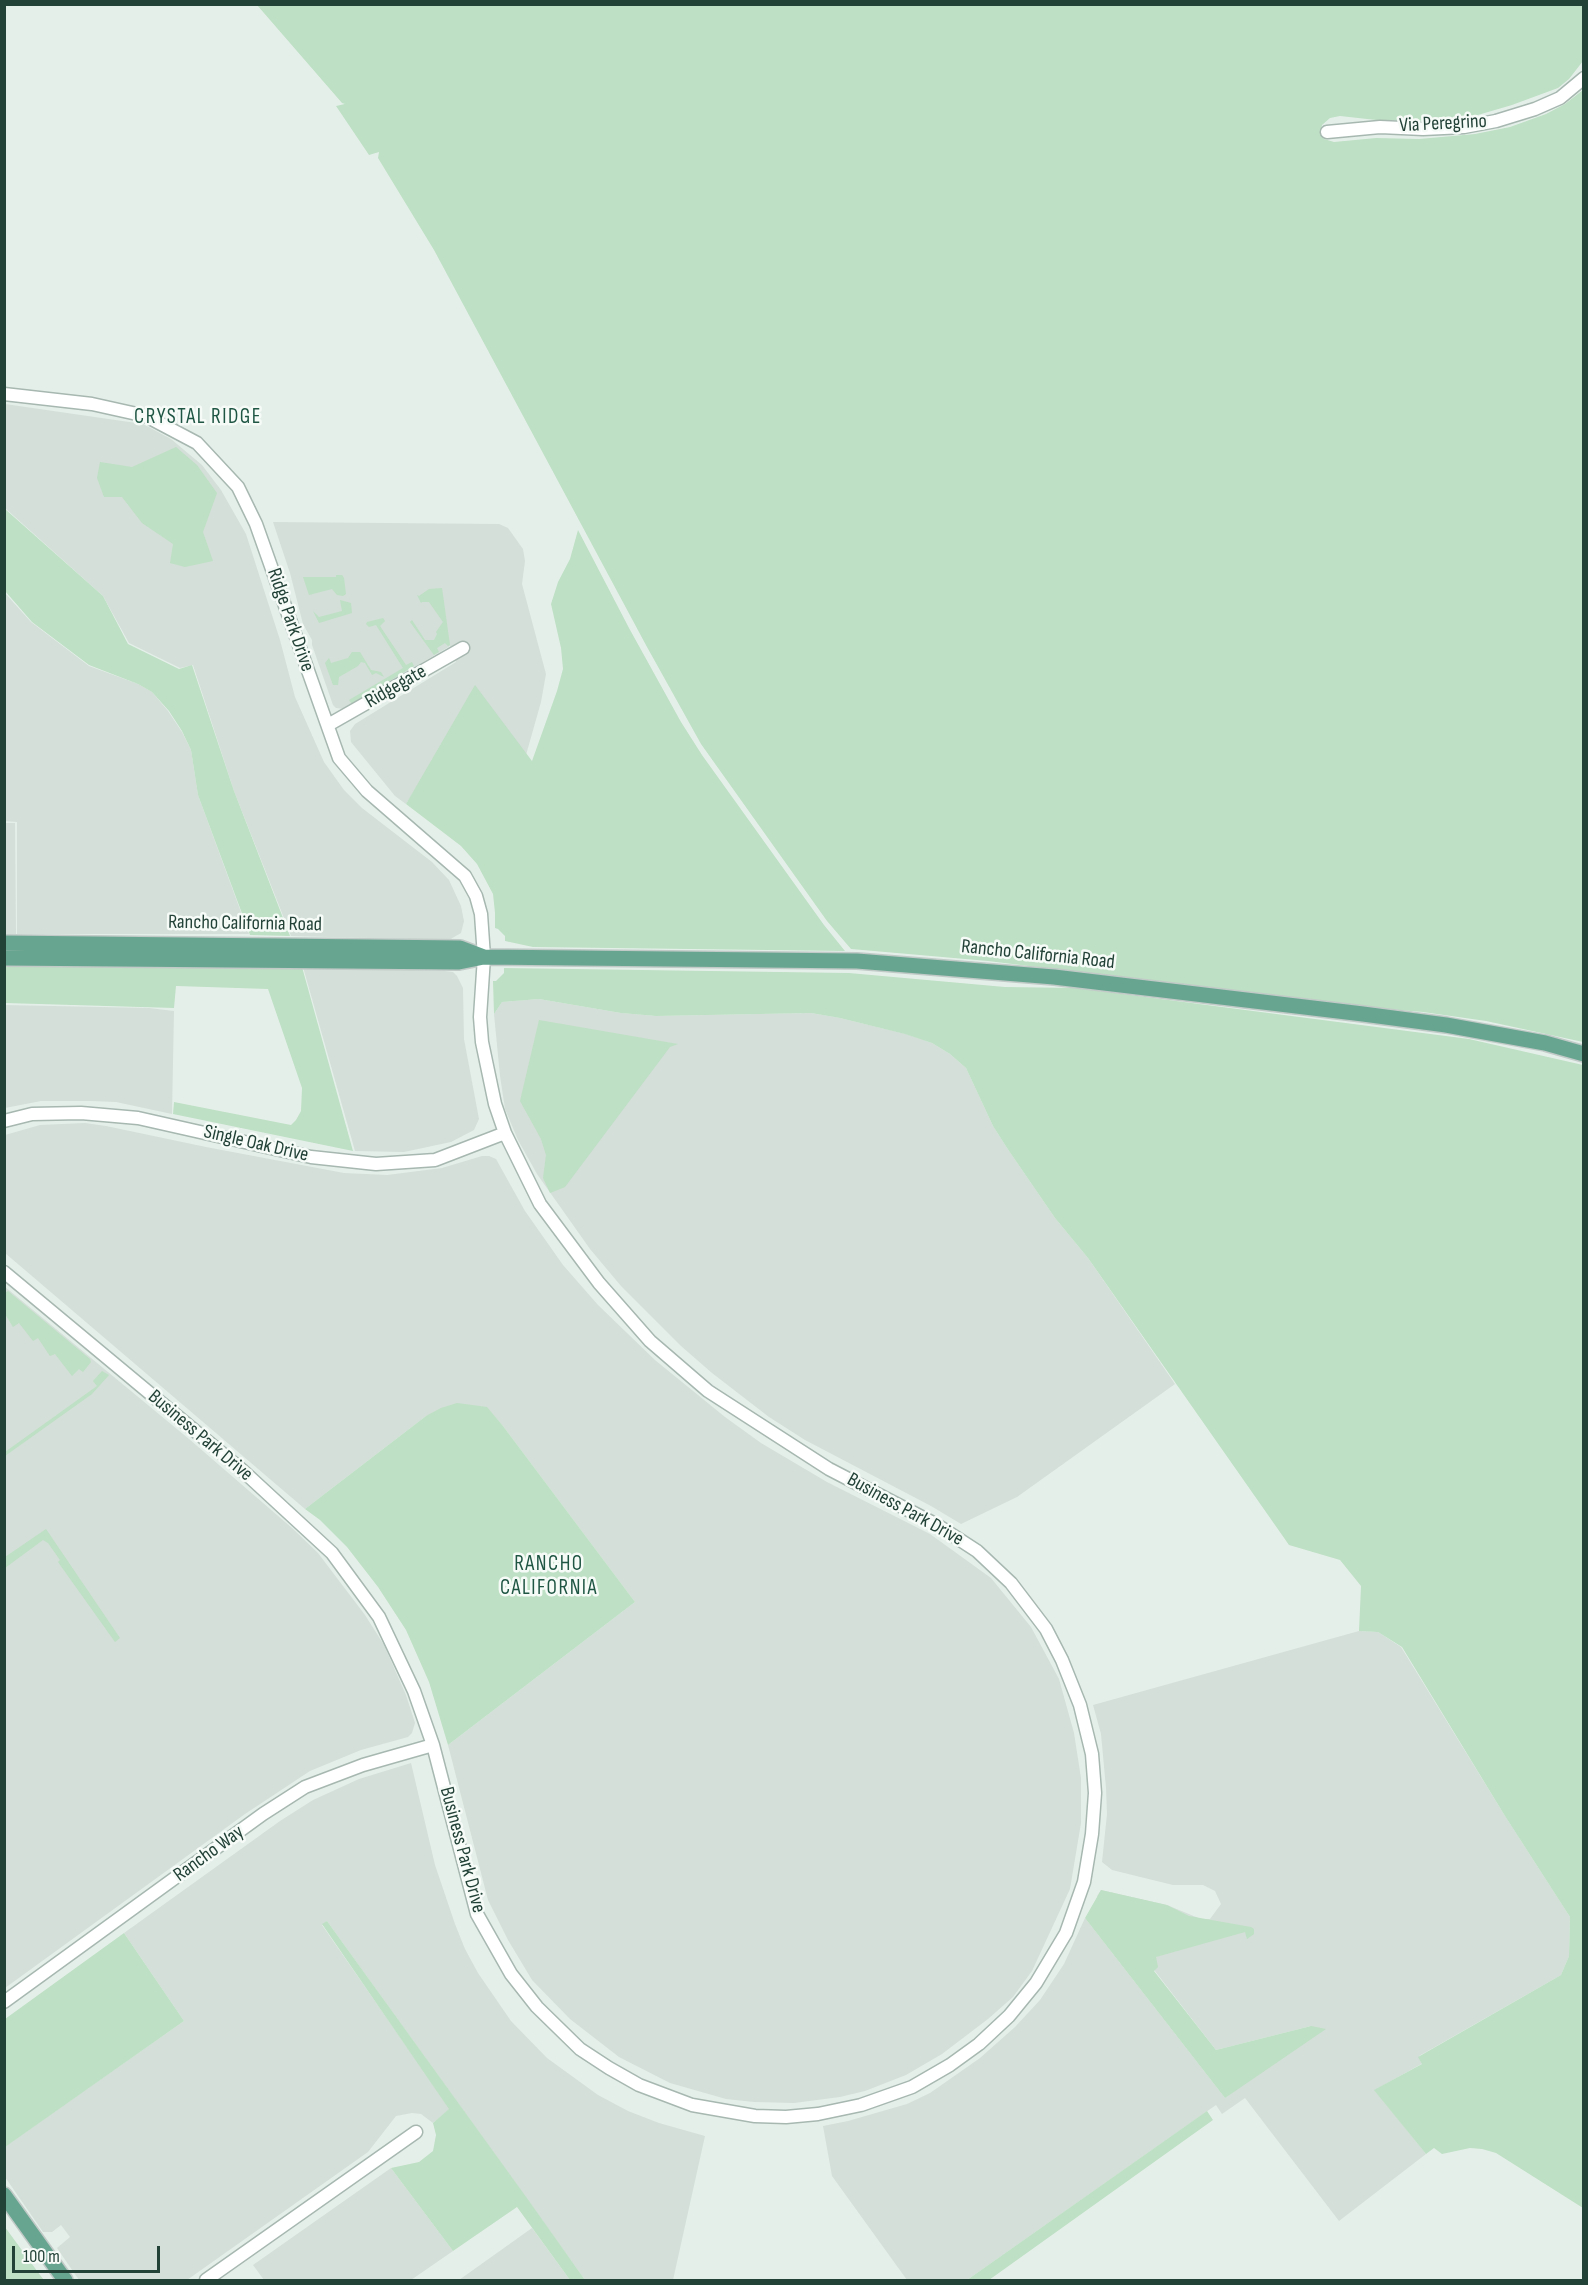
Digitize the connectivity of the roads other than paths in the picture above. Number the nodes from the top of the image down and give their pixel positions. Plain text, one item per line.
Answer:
1 (1584, 78) edge
2 (1327, 132) dead end
3 (4, 394) edge
4 (463, 648) dead end
5 (328, 726) junction
6 (4, 943) edge
7 (484, 957) junction
8 (4, 958) edge
9 (1584, 1054) edge
10 (4, 1121) edge
11 (505, 1133) junction
12 (4, 1272) edge
13 (433, 1745) junction
14 (4, 2002) edge
15 (416, 2132) dead end
16 (4, 2195) edge
17 (65, 2280) edge
18 (206, 2280) edge

1 - 2 street, Via Peregrino
3 - 5 street, Ridge Park Drive
4 - 5 street, Ridgegate
5 - 7 street, Ridge Park Drive
6 - 7 main road, Rancho California Road
7 - 8 main road, Rancho California Road
7 - 9 main road, Rancho California Road
7 - 11 street, Business Park Drive
10 - 11 street, Single Oak Drive
11 - 13 street, Business Park Drive
12 - 13 street, Business Park Drive
13 - 14 street, Rancho Way
15 - 18 street
16 - 17 main road

